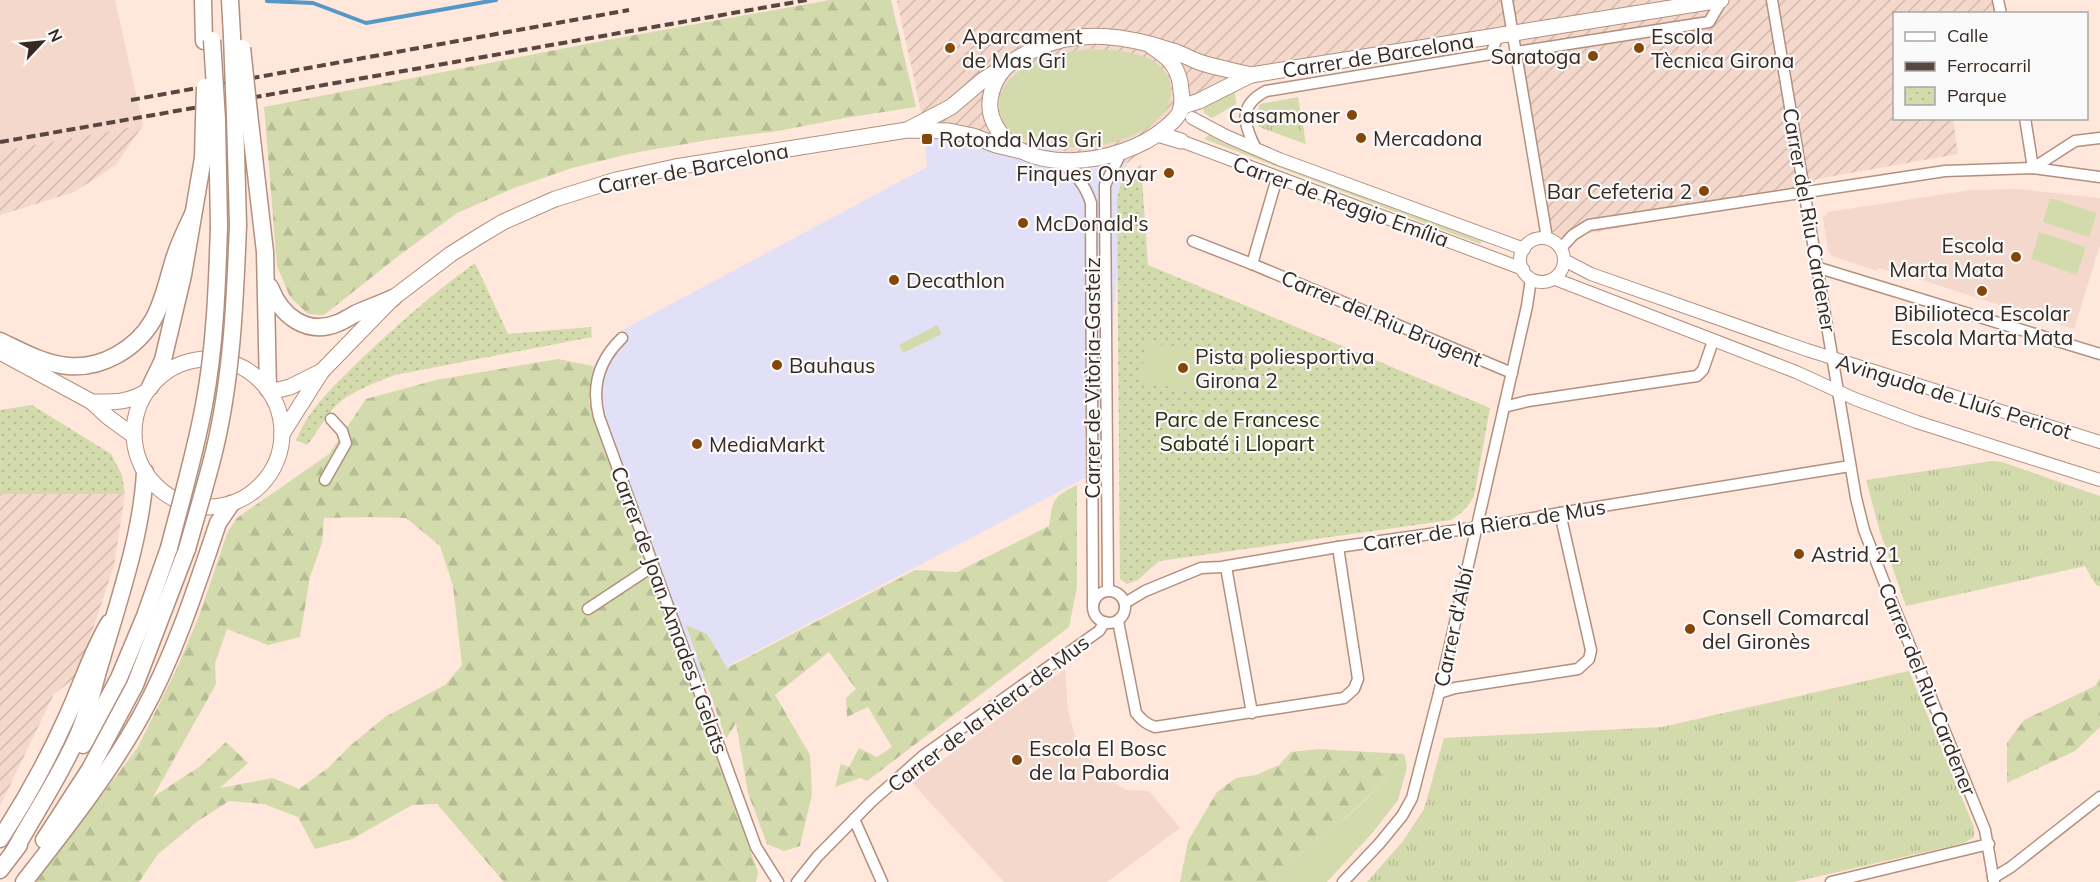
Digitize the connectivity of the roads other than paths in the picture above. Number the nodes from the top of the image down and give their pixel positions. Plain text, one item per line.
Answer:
1 (203, 0) edge
2 (210, 0) edge
3 (230, 0) edge
4 (238, 0) edge
5 (1508, 0) edge
6 (1721, 0) edge
7 (1772, 0) edge
8 (1513, 33) junction
9 (236, 35) junction
10 (1497, 36) junction
11 (208, 41) junction
12 (1149, 44) junction
13 (1517, 52) junction
14 (1010, 63) junction
15 (1254, 74) junction
16 (1282, 88) junction
17 (1185, 112) junction
18 (242, 115) junction
19 (210, 120) junction
20 (2025, 120) edge
21 (907, 130) junction
22 (1158, 134) junction
23 (2100, 138) edge
24 (1181, 141) joint
25 (1256, 149) junction
26 (1021, 151) junction
27 (1120, 153) junction
28 (1061, 161) junction
29 (2033, 168) junction
30 (2100, 177) edge
31 (1277, 178) junction
32 (1804, 193) junction
33 (193, 213) junction
34 (1547, 238) junction
35 (1193, 241) dead end
36 (1524, 249) junction
37 (1562, 254) junction
38 (1252, 264) junction
39 (1816, 267) junction
40 (1523, 269) junction
41 (266, 278) junction
42 (1532, 279) junction
43 (1555, 279) junction
44 (393, 298) junction
45 (622, 338) dead end
46 (0, 341) edge
47 (1713, 341) junction
48 (0, 352) edge
49 (2100, 354) edge
50 (1833, 358) junction
51 (322, 371) junction
52 (1512, 373) junction
53 (148, 389) junction
54 (269, 390) junction
55 (1838, 392) junction
56 (92, 402) junction
57 (1504, 407) junction
58 (331, 419) dead end
59 (282, 434) junction
60 (134, 436) junction
61 (2100, 442) edge
62 (1850, 466) junction
63 (145, 472) junction
64 (325, 480) dead end
65 (2100, 480) edge
66 (231, 504) junction
67 (1560, 513) junction
68 (1477, 527) junction
69 (1338, 547) junction
70 (653, 566) junction
71 (1226, 567) junction
72 (1107, 590) junction
73 (1125, 603) junction
74 (1093, 605) junction
75 (588, 609) dead end
76 (114, 614) junction
77 (1118, 621) junction
78 (1105, 622) junction
79 (1439, 693) junction
80 (1252, 712) junction
81 (2100, 797) edge
82 (854, 819) junction
83 (0, 839) edge
84 (1989, 844) junction
85 (13, 853) junction
86 (0, 870) edge
87 (1994, 880) edge
88 (13, 882) edge
89 (24, 882) edge
90 (778, 882) edge
91 (797, 882) edge
92 (882, 882) edge
93 (1343, 882) edge
94 (1831, 882) edge

1 - 11 main road
2 - 11 main road
3 - 9 main road
4 - 9 main road
5 - 8 street
6 - 8 main road, Carrer de Barcelona
6 - 13 street, Carrer de Barcelona
7 - 32 street, Carrer del Riu Cardener
8 - 10 main road, Carrer de Barcelona
8 - 13 street
9 - 18 main road, bridge
10 - 15 main road, Carrer de Barcelona
10 - 16 street, Carrer de Barcelona
11 - 19 main road, bridge
12 - 14 main road
12 - 15 main road, Carrer de Barcelona
12 - 17 main road
13 - 34 street
14 - 21 main road, Carrer de Barcelona
14 - 26 main road
15 - 16 street, Carrer de Barcelona
15 - 17 main road, Carrer de Barcelona
16 - 25 street, Carrer de Barcelona
17 - 22 main road
17 - 25 street, Carrer de Reggio Emília
18 - 41 main road
18 - 88 main road, bridge
19 - 33 main road
19 - 85 main road, bridge
20 - 29 street
21 - 26 main road, Carrer de Barcelona
21 - 44 main road, Carrer de Barcelona
22 - 24 main road, Carrer de Reggio Emília
22 - 27 main road
23 - 29 street
24 - 31 street, Carrer de Reggio Emília
25 - 36 street, Carrer de Reggio Emília
26 - 28 main road
27 - 28 main road
27 - 72 street, Carrer de Vitòria-Gasteiz
28 - 74 street, Carrer de Vitòria-Gasteiz
29 - 30 street
29 - 32 street
31 - 38 street
31 - 40 street, Carrer de Reggio Emília
32 - 37 street
32 - 39 street, Carrer del Riu Cardener
33 - 46 main road
33 - 53 main road
34 - 36 street
34 - 37 street
35 - 38 street, Carrer del Riu Brugent
36 - 40 street
37 - 43 street
37 - 50 street, Avinguda de Lluís Pericot
38 - 52 street, Carrer del Riu Brugent
39 - 49 street
39 - 50 street, Carrer del Riu Cardener
40 - 42 street
41 - 44 main road
41 - 54 main road
42 - 43 street
42 - 52 street, Carrer d'Albí
43 - 47 street
44 - 51 main road, Carrer de Barcelona
45 - 70 street, Carrer de Joan Amades i Gelats
47 - 55 street
47 - 57 street
48 - 56 main road
50 - 55 street, Carrer del Riu Cardener
50 - 61 street, Avinguda de Lluís Pericot
51 - 54 main road, Carrer de Barcelona
51 - 59 main road, Carrer de Barcelona
52 - 57 street, Carrer d'Albí
53 - 54 main road
53 - 56 main road
53 - 60 main road
54 - 59 main road
55 - 62 street, Carrer del Riu Cardener
55 - 65 street, Avinguda de Lluís Pericot
56 - 60 main road
57 - 68 street, Carrer d'Albí
58 - 64 street
59 - 66 main road
60 - 63 main road
62 - 67 street, Carrer de la Riera de Mus
62 - 84 street, Carrer del Riu Cardener
63 - 66 main road
63 - 76 main road
66 - 89 main road
67 - 68 street, Carrer de la Riera de Mus
67 - 79 street
68 - 69 street, Carrer de la Riera de Mus
68 - 79 street, Carrer d'Albí
69 - 71 street, Carrer de la Riera de Mus
69 - 80 street
70 - 75 street
70 - 90 street, Carrer de Joan Amades i Gelats
71 - 73 street, Carrer de la Riera de Mus
71 - 80 street
72 - 73 street
72 - 74 street
73 - 77 street
74 - 78 street
76 - 83 main road
76 - 85 main road
77 - 78 street
77 - 80 street
78 - 82 street, Carrer de la Riera de Mus
79 - 93 street, Carrer d'Albí
81 - 87 street
82 - 91 street, Carrer de la Riera de Mus
82 - 92 street
84 - 87 street, Carrer del Riu Cardener
84 - 94 street
85 - 86 main road

